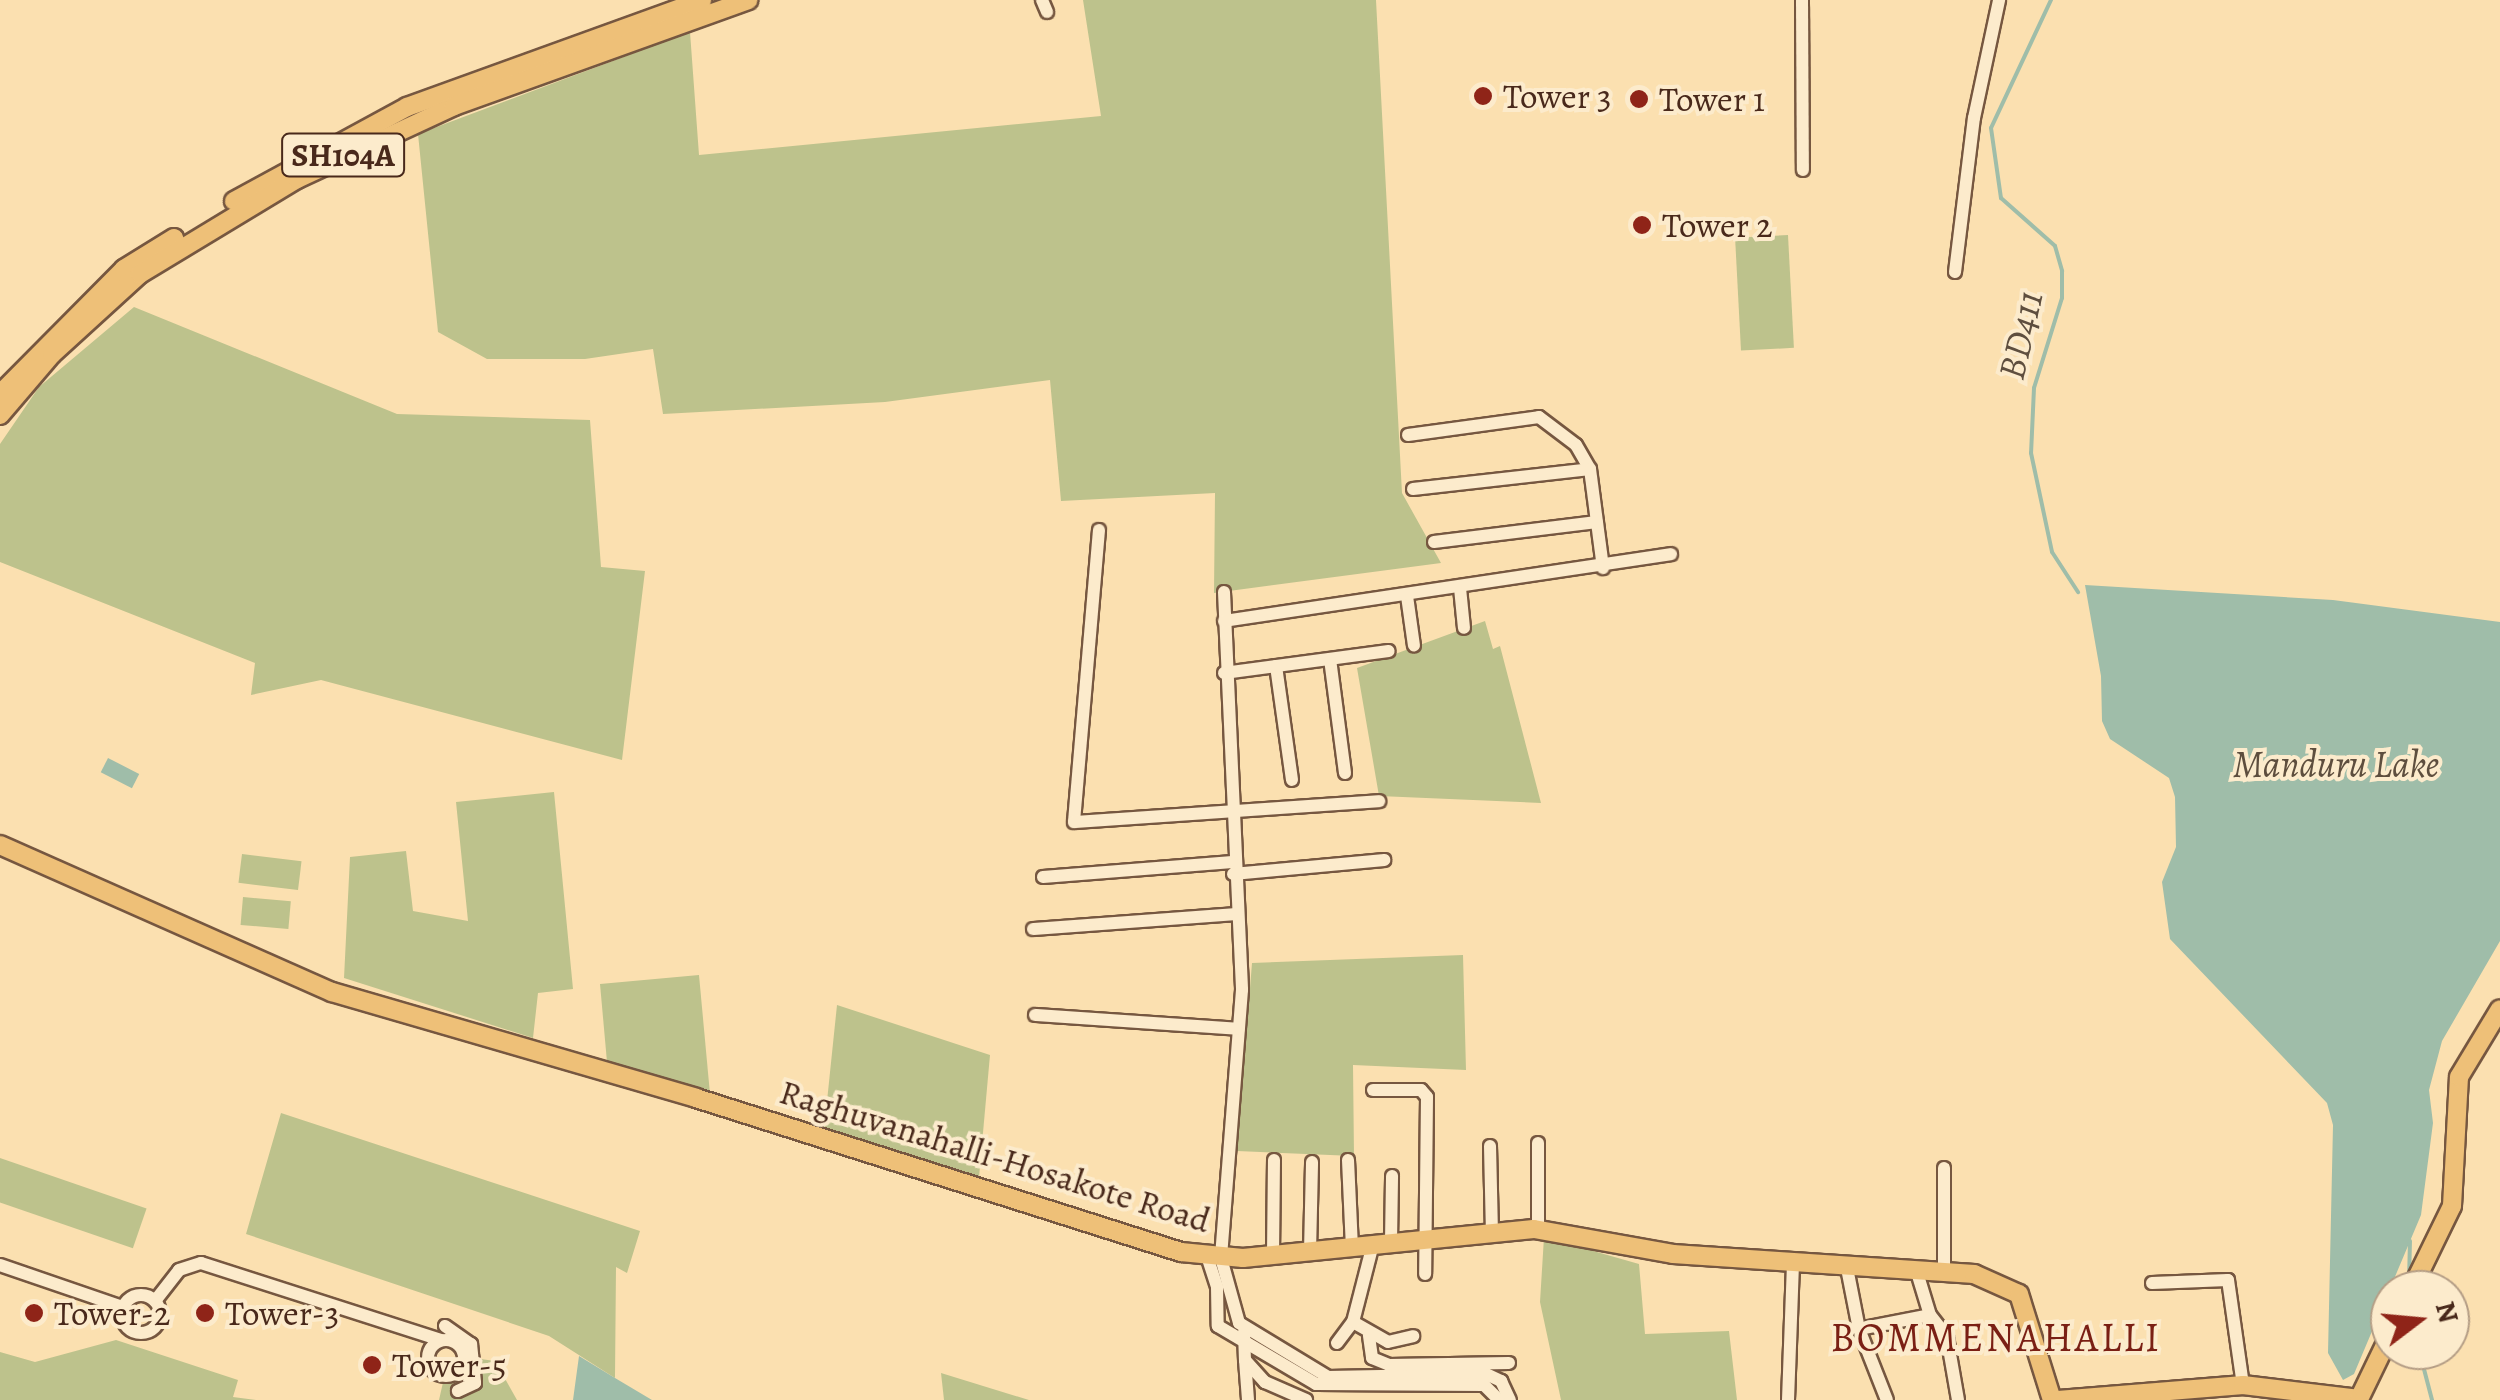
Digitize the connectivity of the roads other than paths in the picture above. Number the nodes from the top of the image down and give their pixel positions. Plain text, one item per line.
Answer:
1 (702, 0) edge
2 (749, 0) edge
3 (1802, 0) edge
4 (1999, 0) edge
5 (1803, 170) dead end
6 (1955, 272) dead end
7 (0, 394) edge
8 (0, 415) edge
9 (1408, 435) dead end
10 (1590, 469) junction
11 (1413, 489) dead end
12 (1597, 522) junction
13 (1099, 530) dead end
14 (1434, 542) dead end
15 (1670, 554) dead end
16 (1603, 568) junction
17 (1460, 588) junction
18 (1224, 592) dead end
19 (1407, 596) junction
20 (1224, 621) junction
21 (1464, 628) dead end
22 (1414, 646) dead end
23 (1388, 651) dead end
24 (1330, 659) junction
25 (1276, 666) junction
26 (1224, 672) junction
27 (1346, 773) dead end
28 (1292, 780) dead end
29 (1379, 801) dead end
30 (1230, 814) junction
31 (0, 845) edge
32 (1384, 860) dead end
33 (1233, 868) junction
34 (1044, 878) dead end
35 (1238, 914) junction
36 (1032, 929) dead end
37 (2500, 1009) edge
38 (1035, 1015) dead end
39 (1239, 1029) junction
40 (1372, 1090) dead end
41 (1538, 1143) dead end
42 (1490, 1146) dead end
43 (1274, 1160) dead end
44 (1348, 1160) dead end
45 (1312, 1162) dead end
46 (1944, 1168) dead end
47 (1392, 1176) dead end
48 (1538, 1230) junction
49 (1492, 1232) junction
50 (1430, 1238) junction
51 (1382, 1243) junction
52 (1352, 1247) junction
53 (1310, 1252) junction
54 (1273, 1255) junction
55 (1214, 1257) junction
56 (1793, 1264) junction
57 (0, 1265) edge
58 (1847, 1268) junction
59 (1916, 1269) junction
60 (2422, 1270) edge
61 (1944, 1271) junction
62 (1425, 1274) dead end
63 (2152, 1284) dead end
64 (155, 1301) junction
65 (123, 1307) junction
66 (1930, 1315) junction
67 (1353, 1322) junction
68 (1859, 1329) junction
69 (443, 1333) junction
70 (1244, 1334) junction
71 (1369, 1336) junction
72 (1413, 1336) dead end
73 (1337, 1342) dead end
74 (1245, 1360) junction
75 (1509, 1363) dead end
76 (2374, 1370) edge
77 (452, 1376) junction
78 (1498, 1390) edge
79 (2234, 1390) edge
80 (2179, 1394) edge
81 (458, 1396) edge
82 (2303, 1396) edge
83 (1248, 1400) edge
84 (1306, 1400) edge
85 (1510, 1400) edge
86 (1788, 1400) edge
87 (1887, 1400) edge
88 (1958, 1400) edge
89 (2055, 1400) edge
90 (2360, 1400) edge

1 - 7 main road, SH104A
2 - 8 main road, SH104A
3 - 5 street
4 - 6 street
9 - 10 street
10 - 11 street
10 - 12 street
12 - 14 street
12 - 16 street
13 - 30 street
15 - 16 street
16 - 17 street
17 - 19 street
17 - 21 street
18 - 20 street
19 - 20 street
19 - 22 street
20 - 26 street
23 - 24 street
24 - 25 street
24 - 27 street
25 - 26 street
25 - 28 street
26 - 30 street
29 - 30 street
30 - 33 street
31 - 55 main road, Raghuvanahalli-Hosakote Road
32 - 33 street
33 - 34 street
33 - 35 street
35 - 36 street
35 - 39 street
37 - 60 main road
38 - 39 street
39 - 55 street
40 - 50 street
41 - 48 street
42 - 49 street
43 - 54 street
44 - 52 street
45 - 53 street
46 - 61 street
47 - 51 street
48 - 49 main road, Raghuvanahalli-Hosakote Road
48 - 56 main road, Raghuvanahalli-Hosakote Road
49 - 50 main road, Raghuvanahalli-Hosakote Road
50 - 51 main road, Raghuvanahalli-Hosakote Road
50 - 62 street
51 - 52 main road, Raghuvanahalli-Hosakote Road
51 - 67 street
52 - 53 main road, Raghuvanahalli-Hosakote Road
53 - 54 main road, Raghuvanahalli-Hosakote Road
54 - 55 main road, Raghuvanahalli-Hosakote Road
55 - 70 street
55 - 70 street
56 - 58 main road, Raghuvanahalli-Hosakote Road
56 - 86 street
57 - 65 street
58 - 59 main road, Raghuvanahalli-Hosakote Road
58 - 68 street
59 - 61 main road, Raghuvanahalli-Hosakote Road
59 - 66 street
61 - 89 main road, Raghuvanahalli-Hosakote Road
63 - 79 street
64 - 65 street
64 - 65 street
64 - 69 street
66 - 68 street
66 - 88 street
67 - 71 street
67 - 73 street
68 - 87 street
69 - 77 street
69 - 77 street
69 - 81 street
70 - 74 street
70 - 78 street
71 - 72 street
71 - 75 street
74 - 83 street
74 - 84 street
76 - 90 main road
77 - 81 street
78 - 85 street
79 - 80 main road
79 - 82 main road
80 - 89 main road
82 - 90 main road

